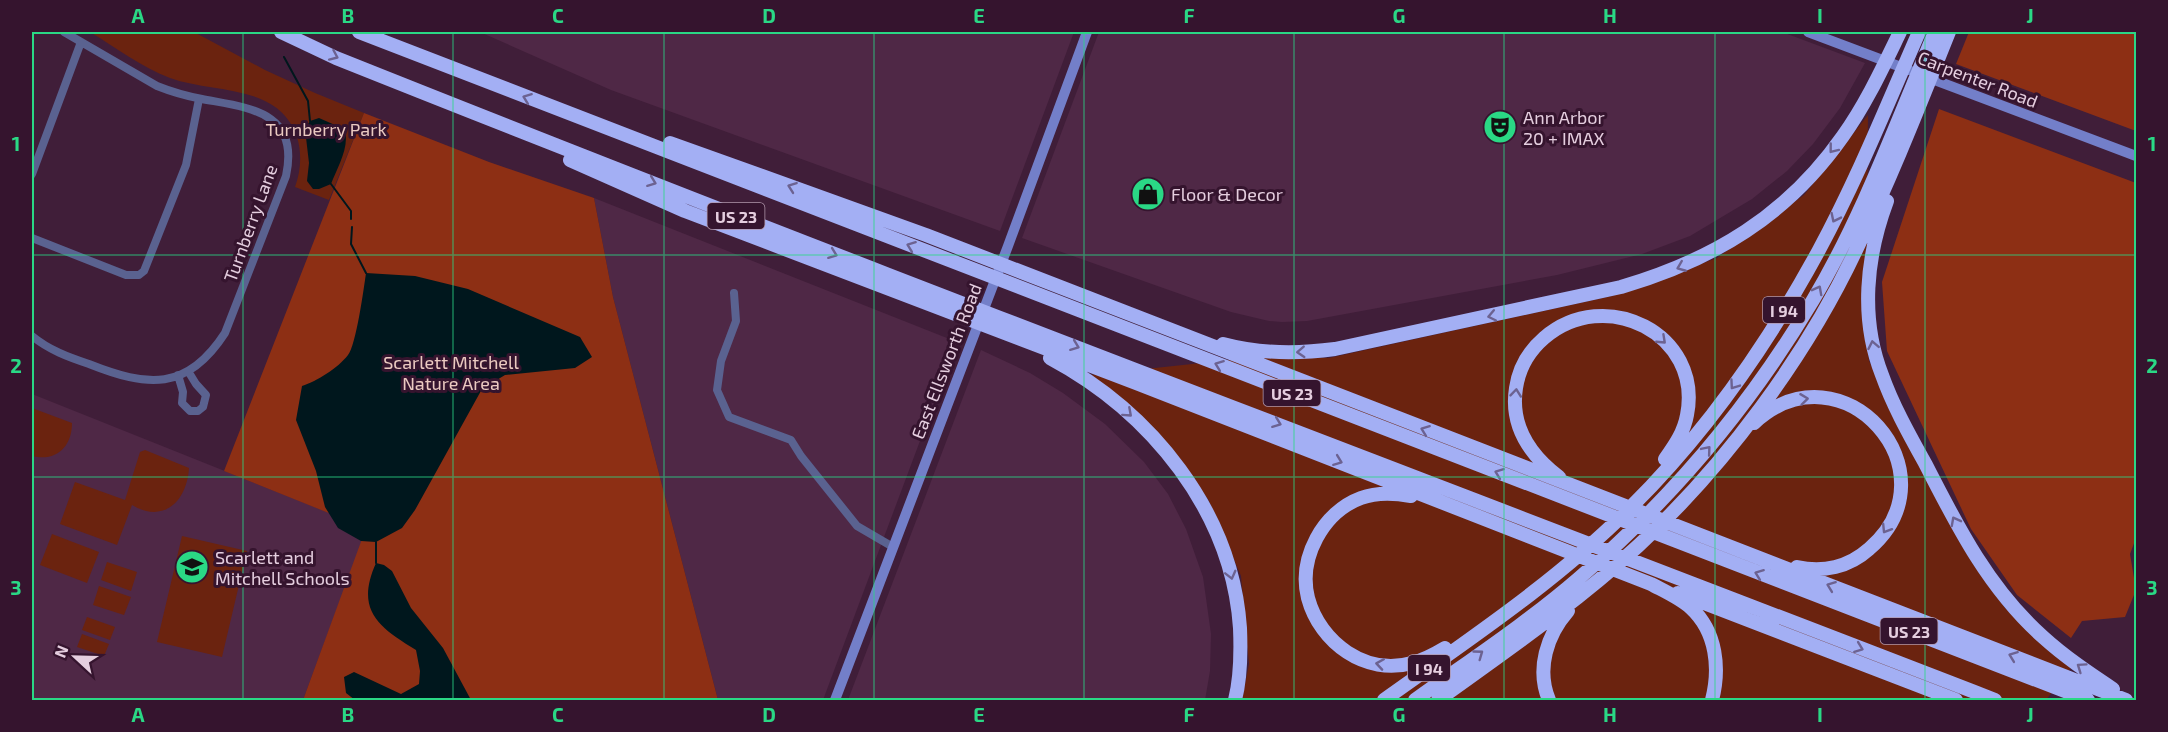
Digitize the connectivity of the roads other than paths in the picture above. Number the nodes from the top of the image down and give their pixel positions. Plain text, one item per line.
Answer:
1 (64, 32) edge
2 (281, 32) edge
3 (359, 32) edge
4 (1087, 32) edge
5 (1808, 32) edge
6 (1900, 32) edge
7 (1919, 32) edge
8 (1935, 32) edge
9 (1949, 32) edge
10 (81, 42) junction
11 (199, 99) junction
12 (581, 119) junction
13 (1911, 122) junction
14 (519, 131) junction
15 (2136, 156) edge
16 (32, 174) edge
17 (32, 238) edge
18 (734, 293) dead end
19 (1180, 334) junction
20 (1009, 335) junction
21 (32, 336) edge
22 (188, 371) junction
23 (178, 375) junction
24 (1737, 438) junction
25 (1576, 487) junction
26 (1647, 489) junction
27 (1439, 502) junction
28 (893, 547) junction
29 (1759, 558) junction
30 (1651, 584) junction
31 (1583, 594) junction
32 (1474, 636) junction
33 (835, 700) edge
34 (1235, 700) edge
35 (1384, 700) edge
36 (1415, 700) edge
37 (1438, 700) edge
38 (1549, 700) edge
39 (1712, 700) edge
40 (1956, 700) edge
41 (1995, 700) edge
42 (2088, 700) edge
43 (2128, 700) edge

1 - 10 street, Turnberry Lane
2 -> 14 highway, US 23
12 -> 3 highway, US 23
4 - 28 main road, East Ellsworth Road
5 - 15 main road, Carpenter Road
6 -> 19 highway
7 -> 26 highway, I 94
36 -> 8 highway, I 94
9 - 13 highway
10 - 11 street, Turnberry Lane
10 - 16 street
11 - 17 street
11 - 22 street, Turnberry Lane
19 -> 12 highway
42 -> 12 highway, US 23
13 - 24 highway
43 -> 13 highway
14 - 20 highway
14 -> 41 highway, US 23
18 - 28 street
25 -> 19 highway
20 -> 27 highway
20 -> 34 highway
21 - 23 street, Turnberry Lane
22 - 23 street, Turnberry Lane
22 - 23 street
24 -> 29 highway
24 - 31 highway
25 -> 26 highway
25 - 29 highway
26 - 32 highway, I 94
27 - 30 highway
32 -> 27 highway
28 - 33 main road, East Ellsworth Road
43 -> 29 highway
30 - 39 highway
30 - 40 highway
31 - 37 highway
31 - 38 highway
32 - 35 highway, I 94

